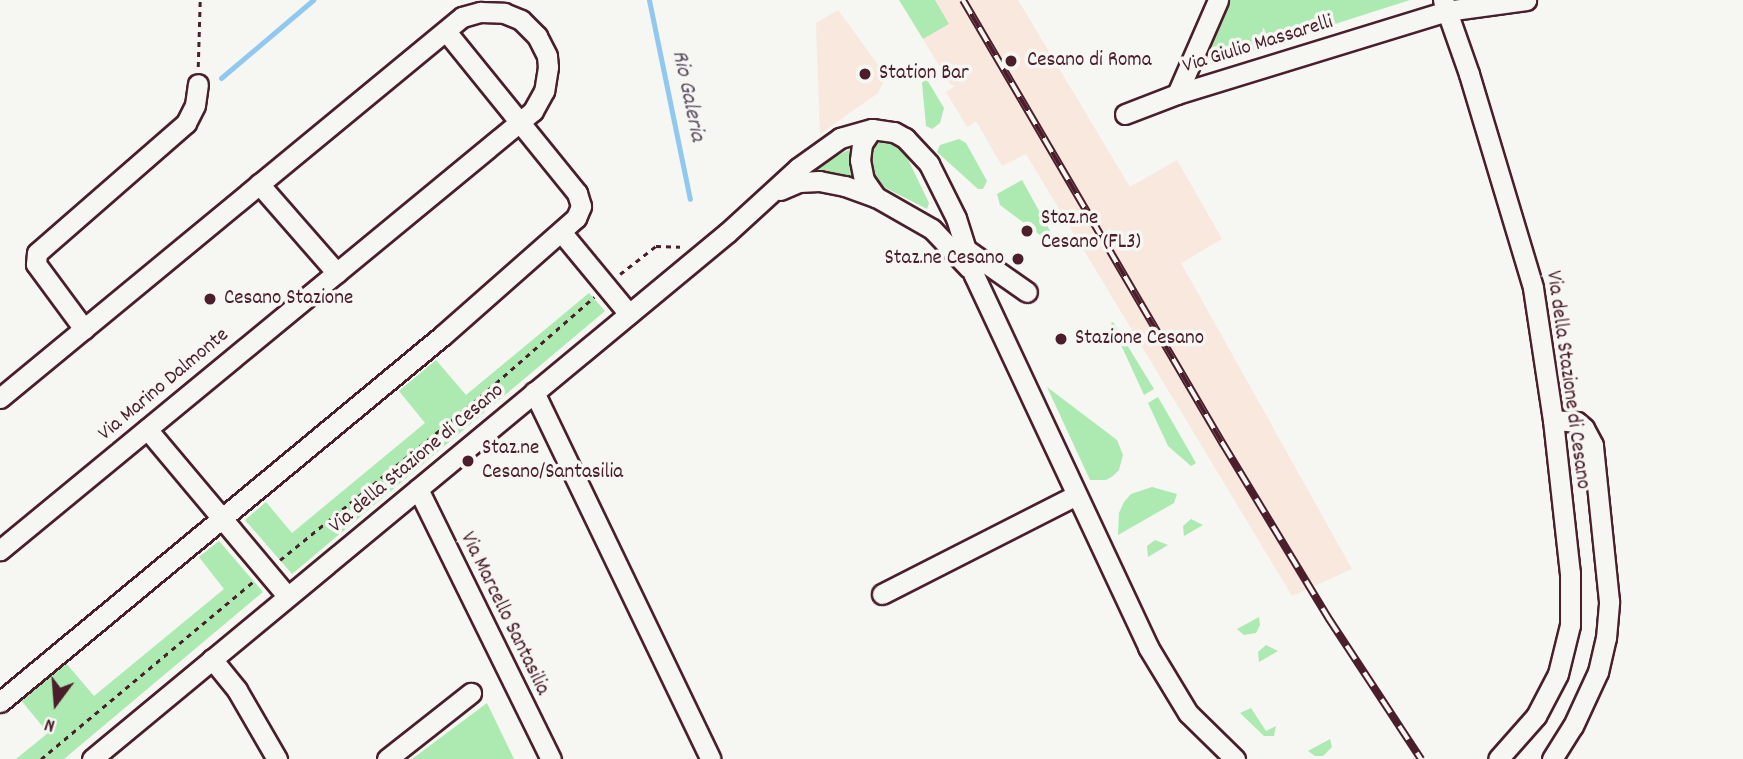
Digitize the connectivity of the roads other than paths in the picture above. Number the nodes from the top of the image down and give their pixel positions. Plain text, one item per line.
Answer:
1 (1218, 0) edge
2 (1526, 0) edge
3 (1444, 6) edge
4 (446, 30) junction
5 (198, 84) road end
6 (1177, 94) junction
7 (1125, 114) dead end
8 (520, 121) junction
9 (872, 129) junction
10 (258, 184) junction
11 (770, 195) junction
12 (876, 197) junction
13 (562, 233) junction
14 (967, 250) junction
15 (337, 273) junction
16 (974, 275) junction
17 (1027, 292) dead end
18 (629, 314) junction
19 (84, 329) junction
20 (534, 392) junction
21 (0, 398) edge
22 (1553, 420) junction
23 (147, 429) junction
24 (418, 489) junction
25 (1076, 495) junction
26 (221, 517) junction
27 (0, 550) edge
28 (882, 594) dead end
29 (287, 596) junction
30 (212, 659) junction
31 (471, 693) dead end
32 (0, 702) edge
33 (92, 759) edge
34 (276, 759) edge
35 (387, 759) edge
36 (551, 759) edge
37 (711, 759) edge
38 (1235, 759) edge
39 (1499, 759) edge
40 (1552, 759) edge

1 - 6 street
2 - 3 street, Via Giulio Massarelli
3 - 6 street, Via Giulio Massarelli
3 - 22 street, Via della Stazione di Cesano
4 - 8 street
4 - 8 street, Via Marino Dalmonte
4 - 10 street, Via Marino Dalmonte
5 - 19 street
6 - 7 street, Via Giulio Massarelli
8 - 13 street
8 - 15 street, Via Marino Dalmonte
9 - 11 street, Via della Stazione di Cesano
9 - 12 street
9 - 14 street, Via della Stazione di Cesano
10 - 15 street
10 - 19 street, Via Marino Dalmonte
11 - 12 street, Via della Stazione di Cesano
11 - 18 street, Via della Stazione di Cesano
12 - 16 street, Via della Stazione di Cesano
13 - 18 street
13 - 26 street
14 - 16 street, Via della Stazione di Cesano
14 - 17 street
15 - 23 street, Via Marino Dalmonte
16 - 25 street, Via della Stazione di Cesano
18 - 20 street, Via della Stazione di Cesano
19 - 21 street, Via Marino Dalmonte
20 - 24 street, Via della Stazione di Cesano
20 - 37 street
22 - 39 street, Via della Stazione di Cesano
22 - 40 street
23 - 26 street
23 - 27 street, Via Marino Dalmonte
24 - 29 street, Via della Stazione di Cesano
24 - 36 street, Via Marcello Santasilia
25 - 28 street
25 - 38 street, Via della Stazione di Cesano
26 - 29 street
26 - 32 street
29 - 30 street, Via della Stazione di Cesano
30 - 33 street, Via della Stazione di Cesano
30 - 34 street
31 - 35 street

